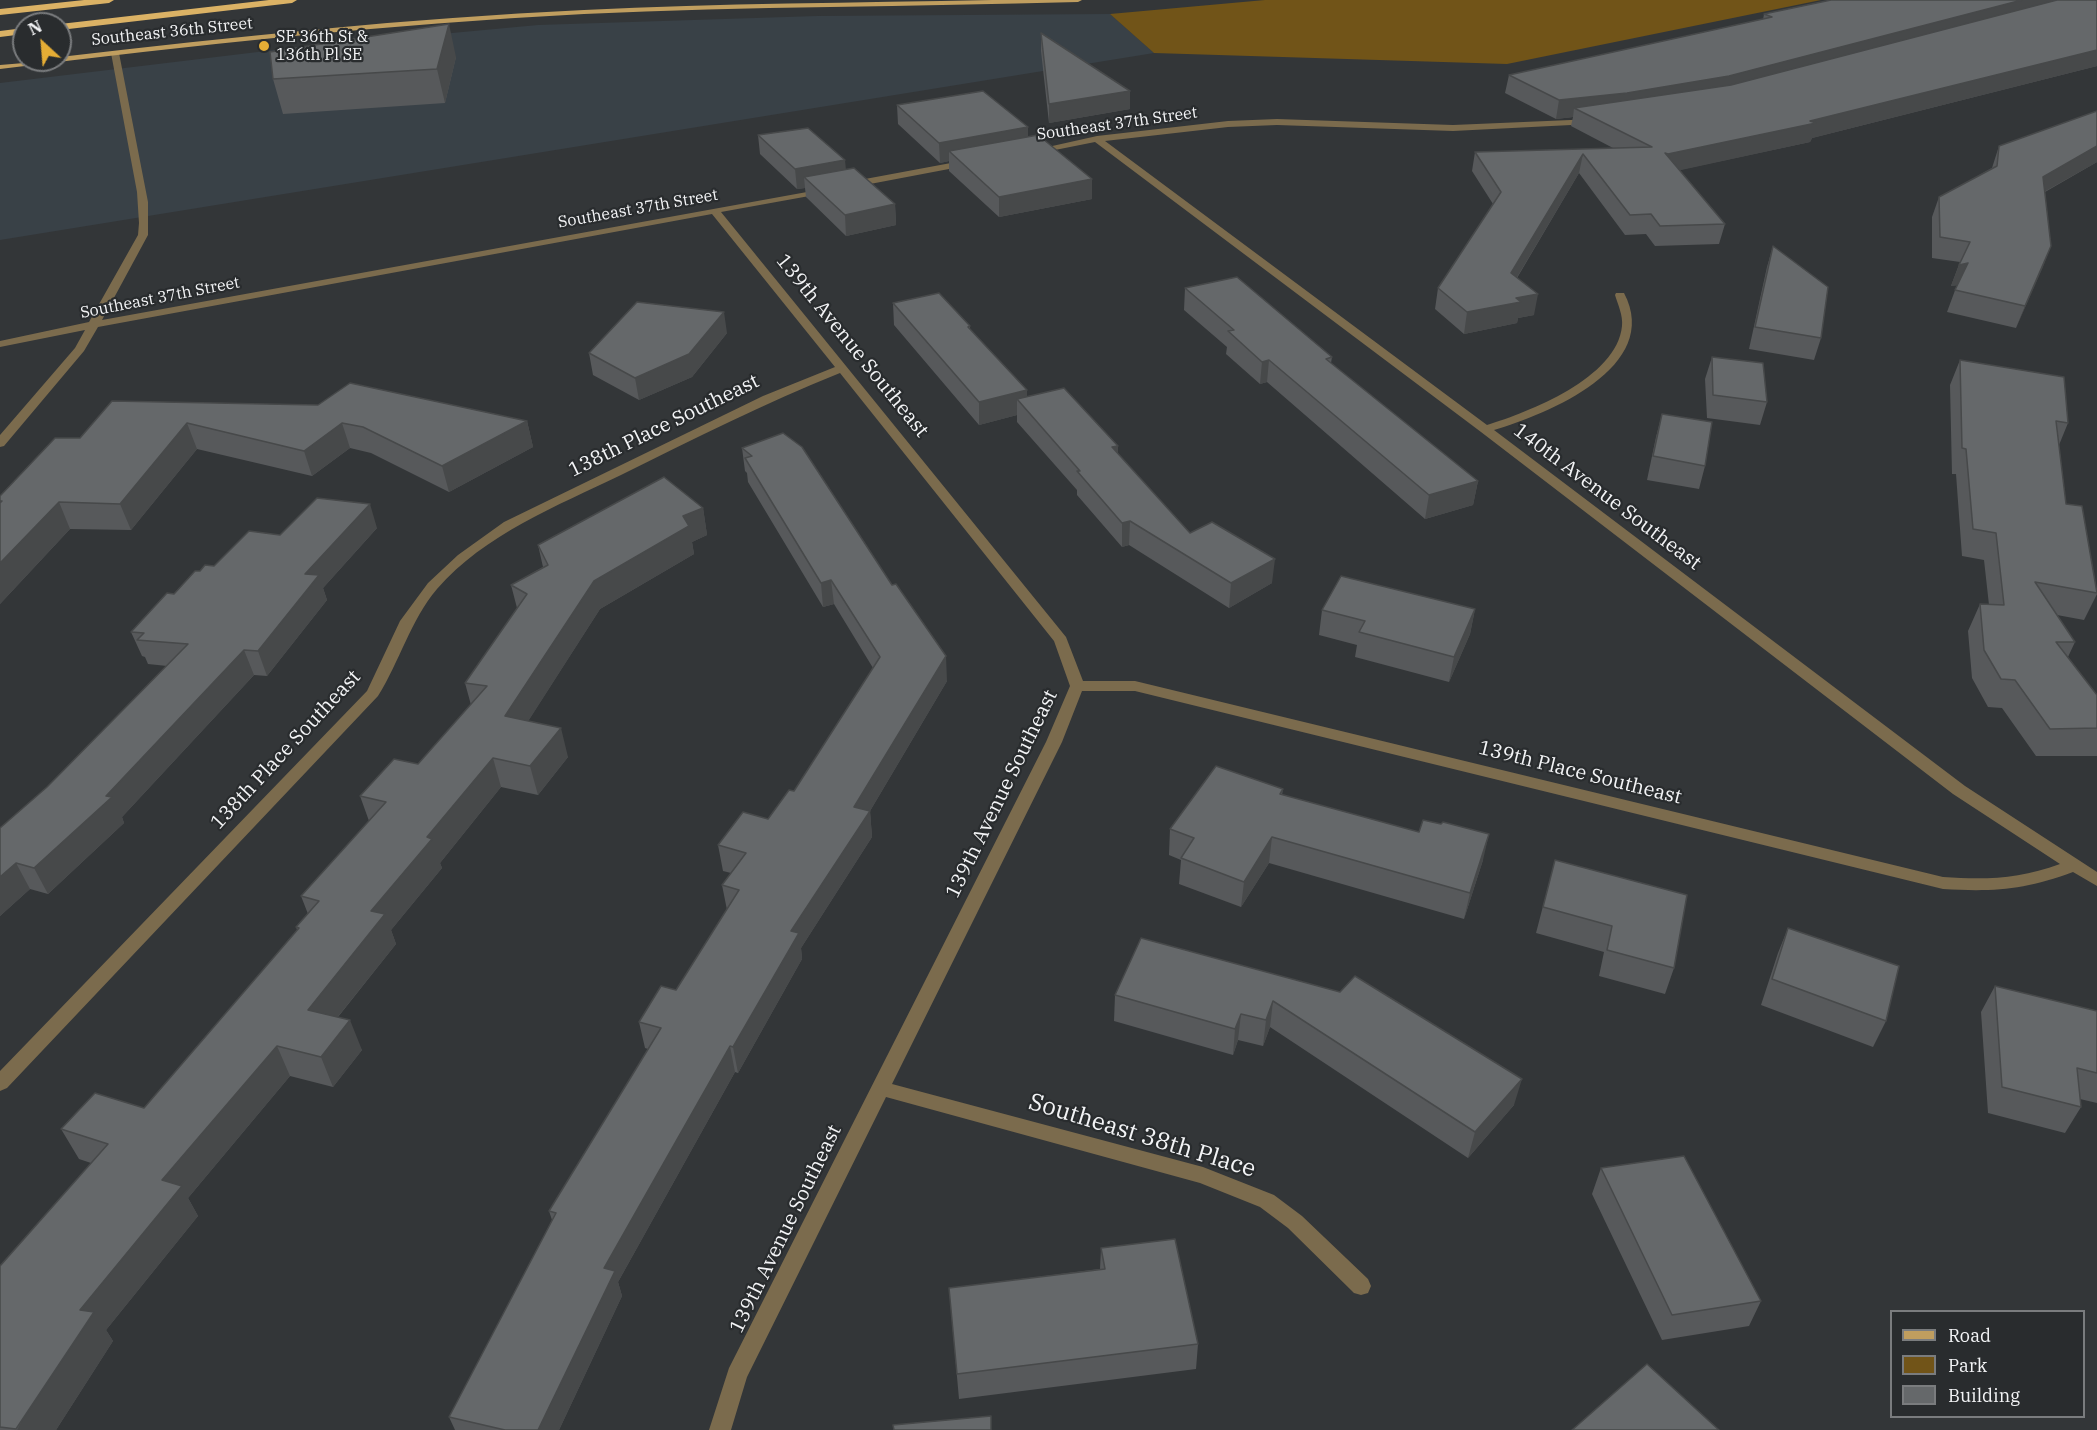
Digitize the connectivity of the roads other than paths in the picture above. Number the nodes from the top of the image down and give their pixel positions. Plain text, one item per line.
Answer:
1 (48, 0) edge
2 (109, 0) edge
3 (292, 0) edge
4 (1078, 0) edge
5 (0, 5) edge
6 (0, 12) edge
7 (72, 26) edge
8 (115, 53) junction
9 (72, 58) edge
10 (1600, 120) edge
11 (1096, 139) junction
12 (1027, 152) edge
13 (981, 161) edge
14 (714, 210) junction
15 (1620, 295) dead end
16 (94, 326) junction
17 (0, 344) edge
18 (843, 368) junction
19 (1485, 429) junction
20 (0, 443) edge
21 (1077, 686) junction
22 (2072, 866) junction
23 (2097, 880) edge
24 (0, 1083) edge
25 (879, 1088) junction
26 (1361, 1286) dead end
27 (720, 1430) edge

1 - 5 highway
2 - 6 highway
3 - 7 highway
4 - 8 main road, Southeast 36th Street
8 - 9 main road, Southeast 36th Street
8 - 16 street
10 - 11 street, Southeast 37th Street
11 - 12 street, Southeast 37th Street
11 - 19 street, 140th Avenue Southeast
13 - 14 street, Southeast 37th Street
14 - 16 street, Southeast 37th Street
14 - 18 street, 139th Avenue Southeast
15 - 19 street
16 - 17 street, Southeast 37th Street
16 - 20 street
18 - 21 street, 139th Avenue Southeast
18 - 24 street, 138th Place Southeast
19 - 22 street, 140th Avenue Southeast
21 - 22 street, 139th Place Southeast
21 - 25 street, 139th Avenue Southeast
22 - 23 street, 140th Avenue Southeast
25 - 26 street, Southeast 38th Place
25 - 27 street, 139th Avenue Southeast

